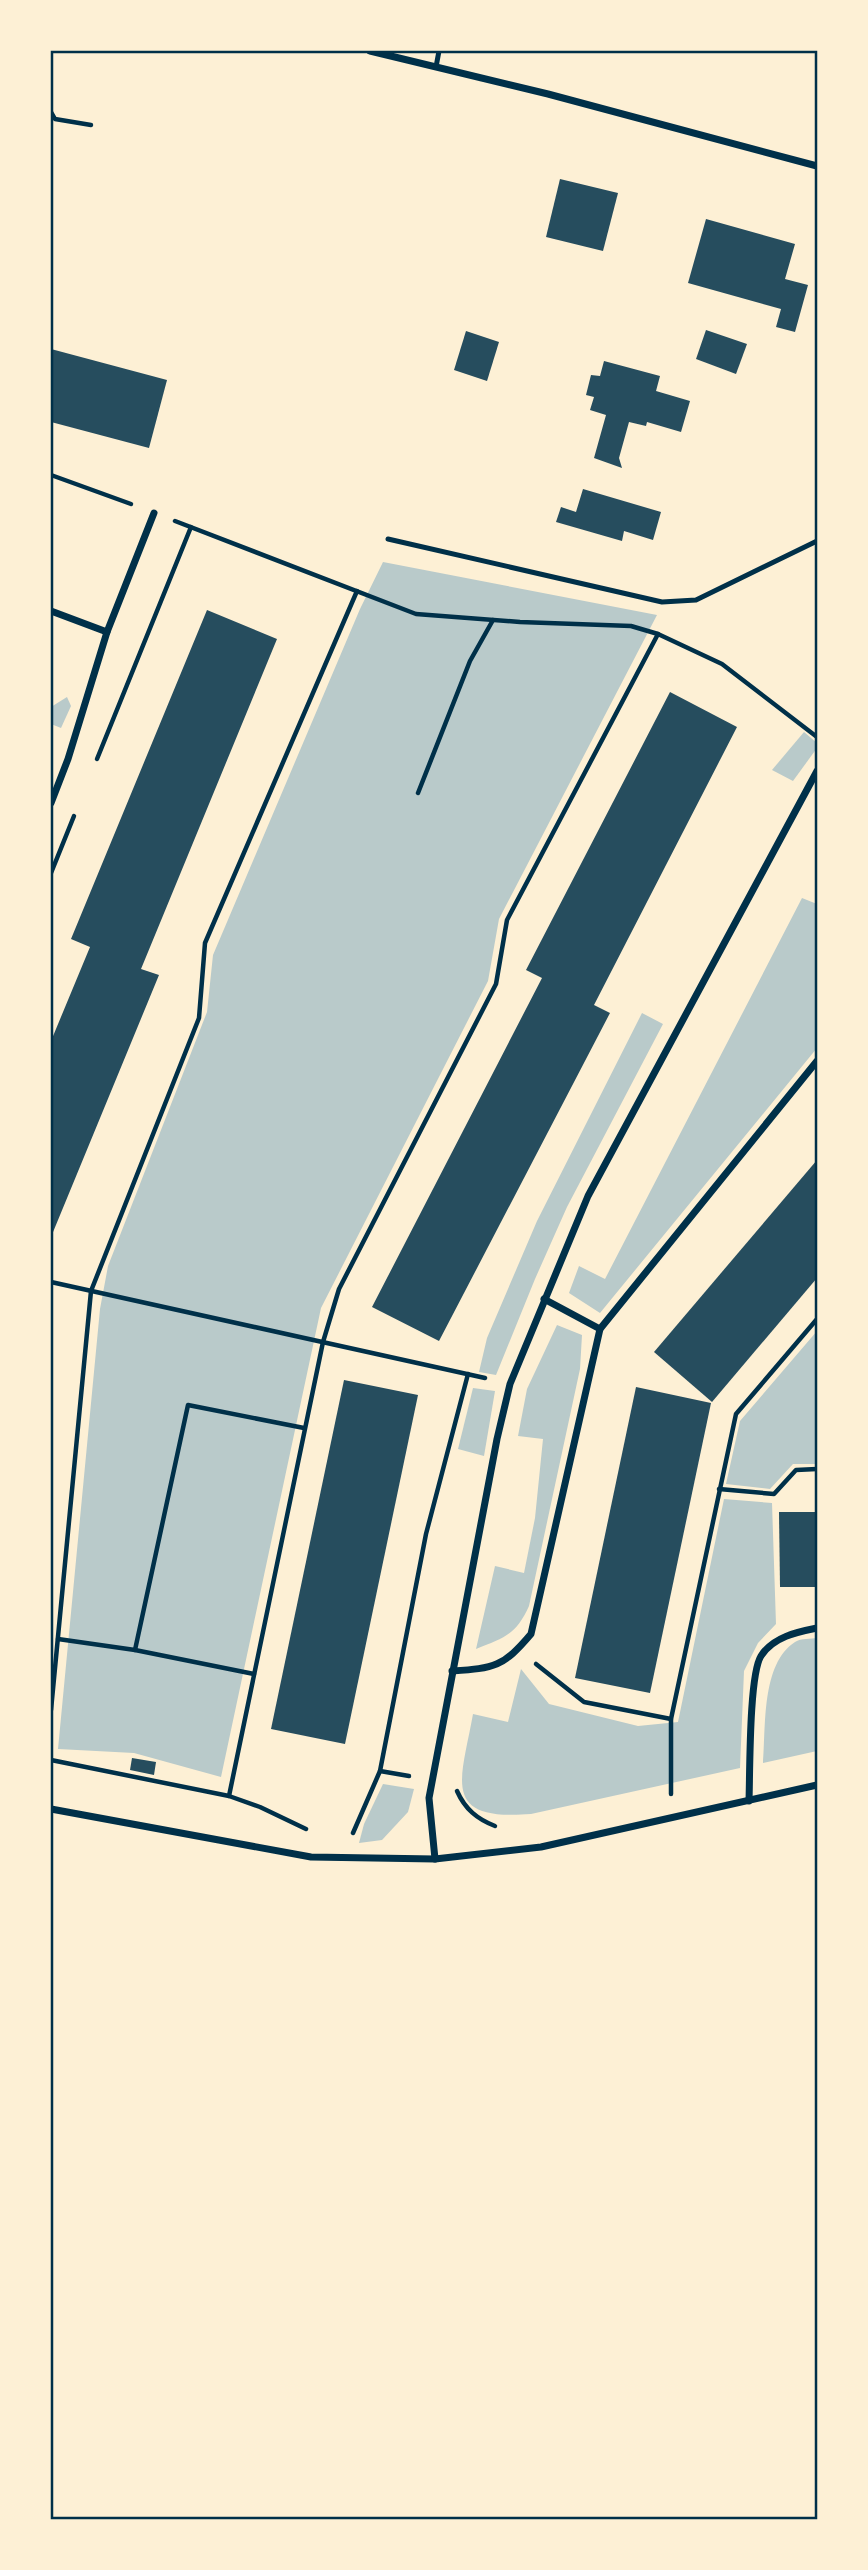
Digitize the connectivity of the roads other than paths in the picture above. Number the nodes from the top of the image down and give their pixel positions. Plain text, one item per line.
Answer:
1 (370, 51) edge
2 (439, 51) edge
3 (436, 67) junction
4 (817, 166) edge
5 (154, 513) road end
6 (388, 539) dead end
7 (817, 541) edge
8 (51, 611) edge
9 (107, 632) junction
10 (817, 771) edge
11 (51, 803) edge
12 (817, 1061) edge
13 (544, 1299) junction
14 (600, 1329) junction
15 (817, 1628) edge
16 (452, 1671) junction
17 (817, 1785) edge
18 (749, 1801) junction
19 (51, 1809) edge
20 (435, 1858) junction

1 - 3 street
2 - 3 lane
3 - 4 street
5 - 9 street
6 - 7 lane
8 - 9 street
9 - 11 street
10 - 13 street
12 - 14 street
13 - 14 street
13 - 16 street
14 - 16 street
15 - 18 street
16 - 20 street
17 - 18 street
18 - 20 street
19 - 20 street

